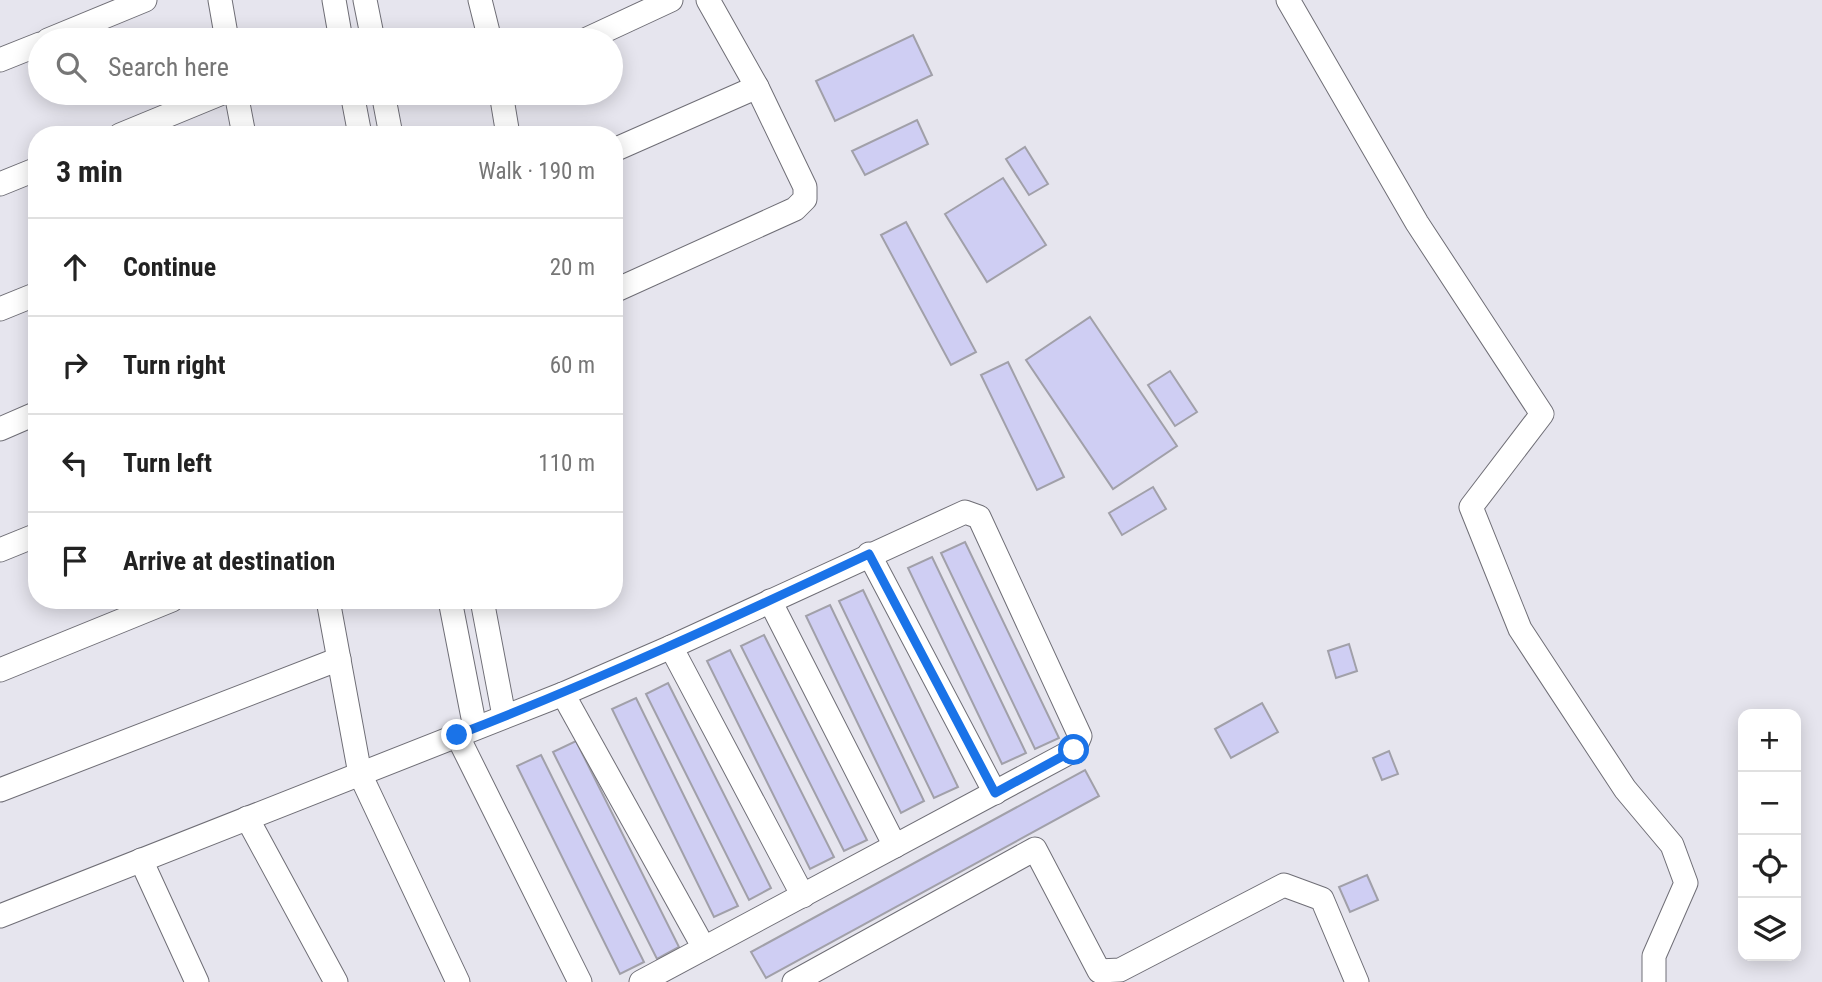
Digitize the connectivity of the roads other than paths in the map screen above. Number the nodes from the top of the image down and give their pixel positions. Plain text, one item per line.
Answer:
1 (145, 0) edge
2 (220, 0) edge
3 (334, 0) edge
4 (365, 0) edge
5 (481, 0) edge
6 (671, 0) edge
7 (708, 0) edge
8 (1287, 0) edge
9 (77, 28) edge
10 (225, 28) edge
11 (339, 28) edge
12 (371, 28) edge
13 (487, 28) edge
14 (611, 28) edge
15 (28, 49) edge
16 (0, 61) edge
17 (757, 87) junction
18 (193, 105) edge
19 (238, 105) edge
20 (354, 105) edge
21 (385, 105) edge
22 (503, 105) edge
23 (142, 126) edge
24 (242, 126) edge
25 (358, 126) edge
26 (389, 126) edge
27 (506, 126) edge
28 (623, 146) edge
29 (28, 173) edge
30 (0, 184) edge
31 (623, 287) edge
32 (28, 298) edge
33 (0, 309) edge
34 (28, 418) edge
35 (0, 429) edge
36 (28, 539) edge
37 (0, 550) edge
38 (869, 554) junction
39 (770, 601) junction
40 (150, 609) edge
41 (330, 609) edge
42 (451, 609) edge
43 (483, 609) edge
44 (671, 647) junction
45 (339, 659) junction
46 (0, 670) edge
47 (563, 694) junction
48 (504, 716) junction
49 (466, 732) junction
50 (360, 774) junction
51 (0, 790) edge
52 (995, 793) junction
53 (247, 818) junction
54 (895, 846) junction
55 (141, 860) junction
56 (803, 896) junction
57 (0, 916) edge
58 (704, 948) junction
59 (197, 982) edge
60 (336, 982) edge
61 (458, 982) edge
62 (580, 982) edge
63 (641, 982) edge
64 (794, 982) edge
65 (1357, 982) edge
66 (1654, 982) edge

1 - 9 street
2 - 10 street
3 - 11 street
4 - 12 street
5 - 13 street
6 - 14 street
7 - 17 street
8 - 66 street
15 - 16 street
17 - 28 street
17 - 31 street
18 - 23 street
19 - 24 street
20 - 25 street
21 - 26 street
22 - 27 street
29 - 30 street
32 - 33 street
34 - 35 street
36 - 37 street
38 - 39 street
38 - 52 street
38 - 52 street
39 - 44 street
39 - 54 street
40 - 46 street
41 - 45 street
42 - 49 street
43 - 48 street
44 - 47 street
44 - 56 street
45 - 50 street
45 - 51 street
47 - 48 street
47 - 58 street
48 - 49 street
49 - 50 street
49 - 62 street
50 - 53 street
50 - 61 street
52 - 54 street
53 - 55 street
53 - 60 street
54 - 56 street
55 - 57 street
55 - 59 street
56 - 58 street
58 - 63 street
64 - 65 street

